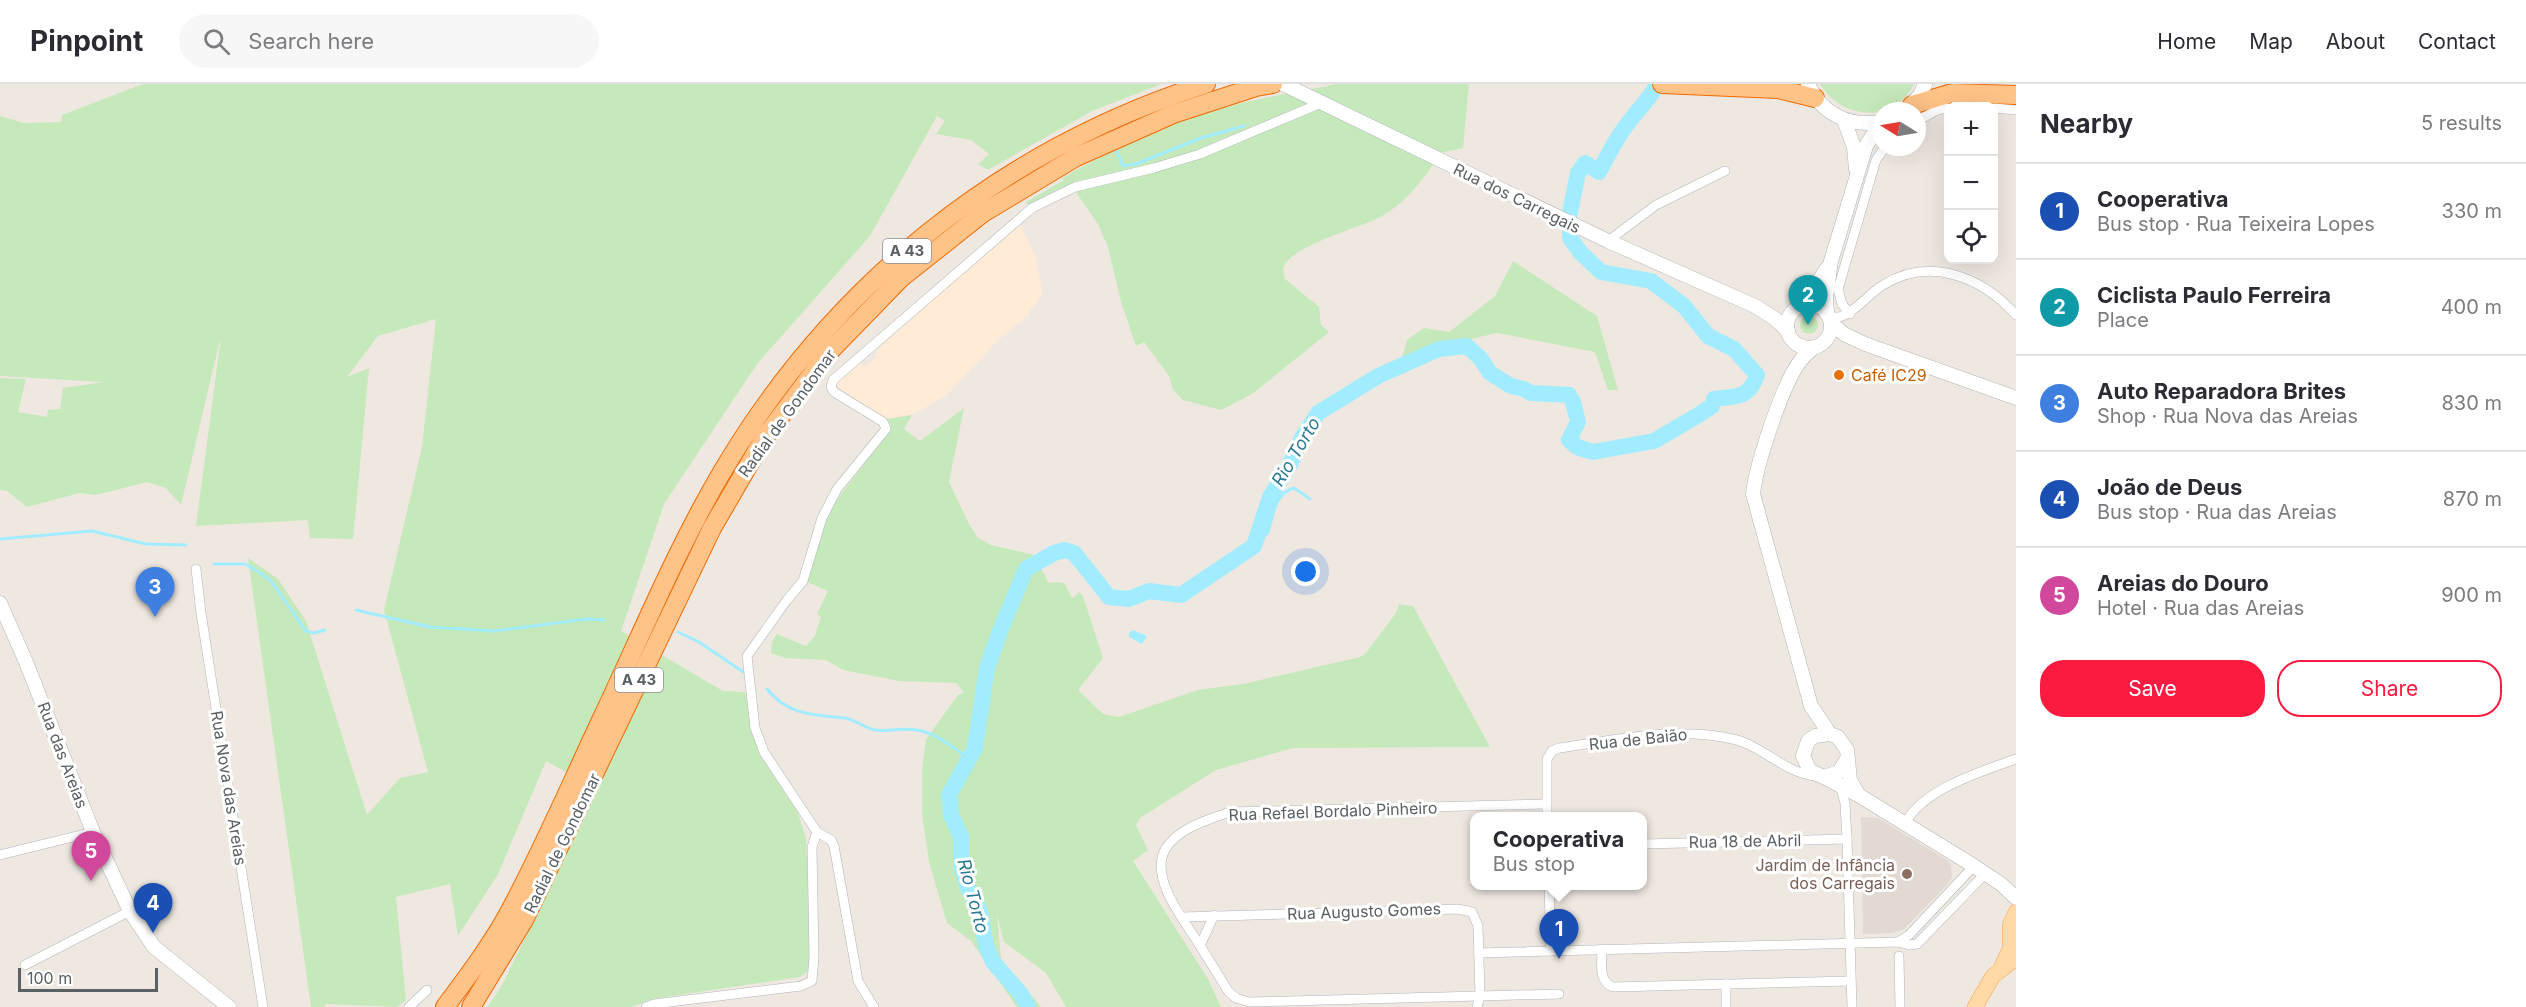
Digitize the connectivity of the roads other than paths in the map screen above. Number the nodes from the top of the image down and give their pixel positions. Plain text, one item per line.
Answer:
1 (1206, 84) edge
2 (1273, 84) edge
3 (1283, 84) edge
4 (1662, 84) edge
5 (1925, 84) edge
6 (1812, 91) edge
7 (2016, 95) edge
8 (1318, 101) junction
9 (1916, 102) edge
10 (1926, 105) edge
11 (1998, 108) edge
12 (1944, 109) edge
13 (2016, 110) edge
14 (1926, 111) edge
15 (1844, 120) junction
16 (1872, 122) edge
17 (1872, 136) edge
18 (1879, 156) edge
19 (1725, 171) dead end
20 (1856, 174) junction
21 (1608, 241) junction
22 (1831, 261) junction
23 (1755, 306) junction
24 (1800, 306) junction
25 (1850, 314) junction
26 (2016, 315) edge
27 (1829, 318) junction
28 (1790, 334) junction
29 (1865, 344) junction
30 (1818, 345) junction
31 (1790, 378) junction
32 (2016, 398) edge
33 (703, 525) junction
34 (196, 569) dead end
35 (0, 603) edge
36 (1811, 706) junction
37 (1830, 734) junction
38 (1808, 741) junction
39 (1847, 759) junction
40 (2016, 759) edge
41 (1805, 764) junction
42 (1790, 766) junction
43 (1820, 776) junction
44 (1840, 785) junction
45 (1860, 796) junction
46 (1546, 804) junction
47 (1547, 812) edge
48 (1905, 824) junction
49 (559, 829) junction
50 (93, 832) junction
51 (817, 832) junction
52 (1847, 839) junction
53 (1647, 844) edge
54 (0, 855) edge
55 (1980, 870) junction
56 (1549, 890) edge
57 (2011, 894) edge
58 (130, 911) junction
59 (1214, 915) junction
60 (1182, 916) junction
61 (1920, 922) junction
62 (2014, 925) edge
63 (1929, 932) junction
64 (1898, 942) junction
65 (1850, 944) junction
66 (1200, 946) junction
67 (1602, 949) junction
68 (1551, 951) junction
69 (1479, 952) junction
70 (1899, 956) dead end
71 (2009, 962) edge
72 (25, 965) dead end
73 (1851, 981) junction
74 (1726, 984) junction
75 (427, 990) dead end
76 (1560, 994) dead end
77 (1480, 996) junction
78 (1349, 1003) edge
79 (222, 1005) edge
80 (263, 1007) edge
81 (409, 1007) edge
82 (445, 1007) edge
83 (471, 1007) edge
84 (646, 1007) edge
85 (874, 1007) edge
86 (1477, 1007) edge
87 (1726, 1007) edge
88 (1852, 1007) edge
89 (1900, 1007) edge
90 (1975, 1007) edge

1 - 33 highway, Radial de Gondomar / A 43
2 - 33 highway, Radial de Gondomar / A 43
3 - 8 street, Rua dos Carregais
4 - 6 highway
5 - 9 street
6 - 15 street
7 - 10 highway
8 - 21 street, Rua dos Carregais
8 - 51 street
11 - 13 street
12 - 14 street
15 - 16 street
15 - 20 street
17 - 20 street
18 - 25 street
19 - 21 street
20 - 22 street
21 - 23 street, Rua dos Carregais
22 - 24 street
22 - 27 street
23 - 24 street, Rua dos Carregais
23 - 28 street, Rua dos Carregais
24 - 27 street
24 - 28 street
25 - 26 street
25 - 27 street
27 - 29 street
27 - 30 street
28 - 30 street
28 - 31 street
29 - 30 street
29 - 32 street
30 - 31 street
31 - 36 street
33 - 49 highway, Radial de Gondomar / A 43
34 - 80 street, Rua Nova das Areias
35 - 50 street, Rua das Areias
36 - 37 street
36 - 38 street
37 - 38 street
37 - 39 street
38 - 41 street
39 - 43 street
39 - 45 street
40 - 48 street
41 - 42 street
41 - 43 street
42 - 43 street, Rua de Baião
42 - 46 street, Rua de Baião
43 - 44 street
44 - 45 street
44 - 52 street
45 - 48 street
46 - 47 street
46 - 60 street, Rua Refael Bordalo Pinheiro
48 - 55 street
49 - 82 highway, Radial de Gondomar / A 43
49 - 83 highway, Radial de Gondomar / A 43
50 - 54 street
50 - 58 street, Rua das Areias
51 - 84 street
51 - 85 street
52 - 53 street, Rua 18 de Abril
52 - 65 street
55 - 57 street
55 - 61 street
55 - 63 street
56 - 68 street
57 - 62 street
58 - 72 street
58 - 79 street, Rua das Areias
59 - 60 street, Rua Augusto Gomes
59 - 66 street
59 - 69 street, Rua Augusto Gomes
60 - 66 street, Rua Refael Bordalo Pinheiro
61 - 63 street
61 - 64 street
62 - 71 main road
63 - 64 street
64 - 65 street
65 - 67 street
65 - 73 street
66 - 78 street, Rua Refael Bordalo Pinheiro
67 - 68 street
67 - 74 street
68 - 69 street
69 - 77 street
70 - 89 street
71 - 90 main road
73 - 74 street
73 - 88 street
74 - 87 street
75 - 81 street
76 - 77 street
77 - 78 street
77 - 86 street

